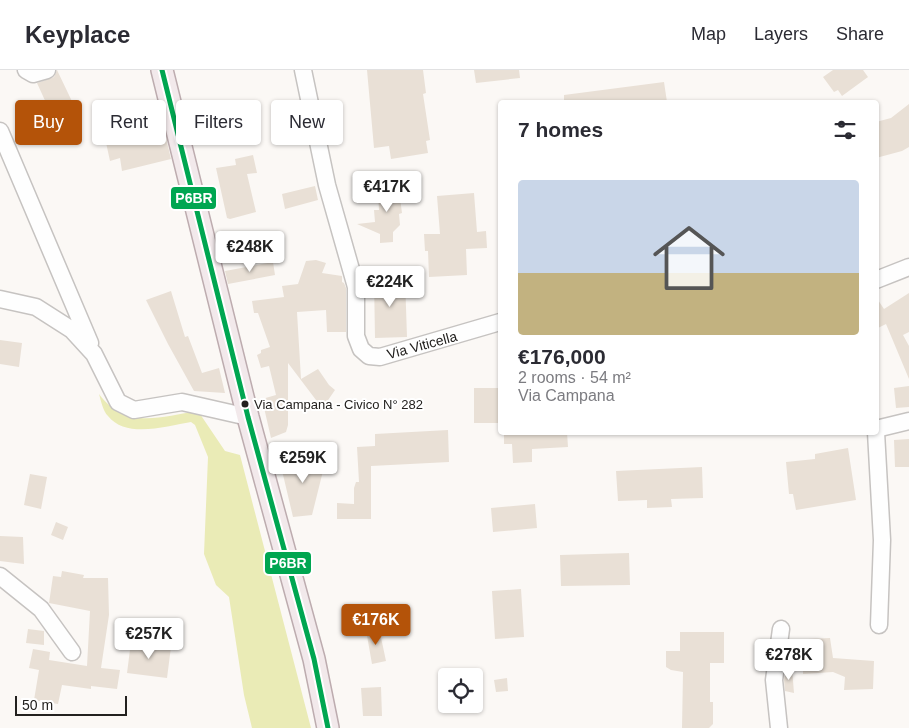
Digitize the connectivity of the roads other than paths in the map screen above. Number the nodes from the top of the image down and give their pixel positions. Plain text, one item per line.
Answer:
1 (26, 70) edge
2 (48, 70) edge
3 (162, 70) edge
4 (304, 70) edge
5 (0, 131) edge
6 (909, 267) edge
7 (879, 279) edge
8 (0, 299) edge
9 (498, 323) edge
10 (94, 354) junction
11 (248, 417) junction
12 (909, 421) edge
13 (879, 430) edge
14 (876, 435) edge
15 (0, 576) edge
16 (879, 625) dead end
17 (781, 629) dead end
18 (72, 652) dead end
19 (328, 728) edge
20 (779, 728) edge

1 - 2 street
3 - 11 main road
4 - 9 street, Via Viticella
5 - 10 street
6 - 7 street
8 - 10 street
10 - 11 street
11 - 19 main road
12 - 13 street
14 - 16 street
15 - 18 street
17 - 20 street

